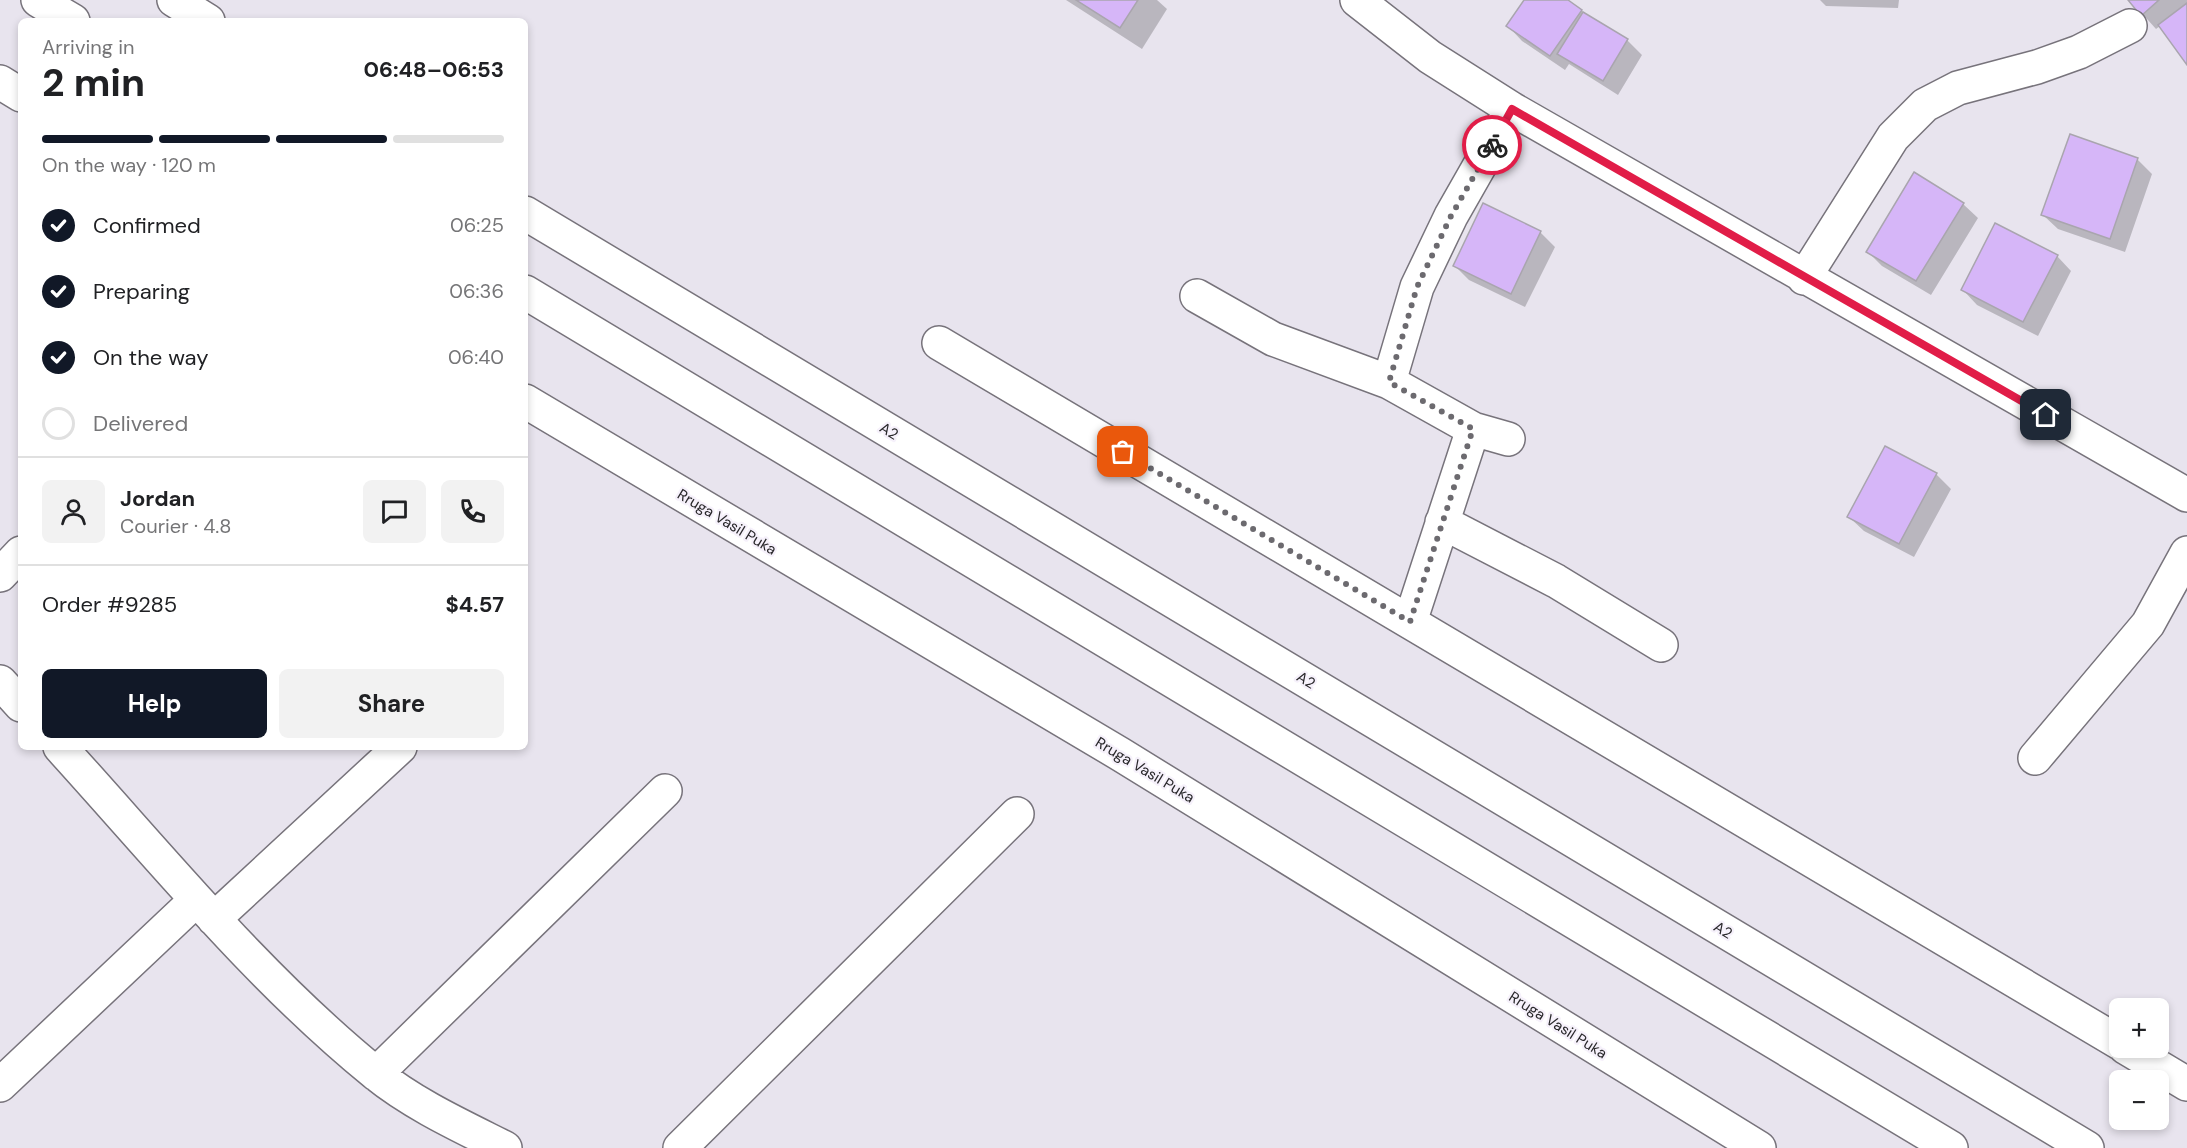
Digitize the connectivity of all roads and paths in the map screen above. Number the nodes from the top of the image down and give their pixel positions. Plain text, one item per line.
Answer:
1 (38, 0) edge
2 (174, 0) edge
3 (1357, 0) edge
4 (68, 18) edge
5 (203, 18) edge
6 (2130, 26) dead end
7 (0, 82) edge
8 (18, 93) edge
9 (1512, 109) junction
10 (528, 215) edge
11 (1804, 278) junction
12 (528, 294) edge
13 (1197, 296) dead end
14 (939, 343) dead end
15 (1389, 382) junction
16 (528, 403) edge
17 (1473, 429) junction
18 (1508, 439) dead end
19 (2187, 495) edge
20 (1442, 522) junction
21 (2187, 553) edge
22 (18, 556) edge
23 (0, 575) edge
24 (1410, 622) junction
25 (1661, 645) dead end
26 (0, 682) edge
27 (18, 702) edge
28 (63, 750) edge
29 (396, 750) edge
30 (2035, 758) dead end
31 (665, 791) dead end
32 (1017, 814) dead end
33 (205, 910) junction
34 (2109, 1036) edge
35 (2144, 1058) edge
36 (376, 1074) junction
37 (2187, 1084) edge
38 (0, 1085) edge
39 (505, 1148) edge
40 (680, 1148) edge
41 (1759, 1148) edge
42 (1951, 1148) edge
43 (2087, 1148) edge

1 - 4 street
2 - 5 street
3 - 9 street
6 - 11 street
7 - 8 street
9 - 11 street
9 - 15 street
10 - 43 street, A2
11 - 19 street
12 - 42 street
13 - 15 street
14 - 24 street
15 - 17 street
16 - 41 street, Rruga Vasil Puka
17 - 18 street
17 - 20 street
20 - 24 street
20 - 25 street
21 - 30 street
22 - 23 street
24 - 34 street
26 - 27 street
28 - 33 street
29 - 33 street
31 - 36 street
32 - 40 street
33 - 36 street
33 - 38 street
35 - 37 street
36 - 39 street

